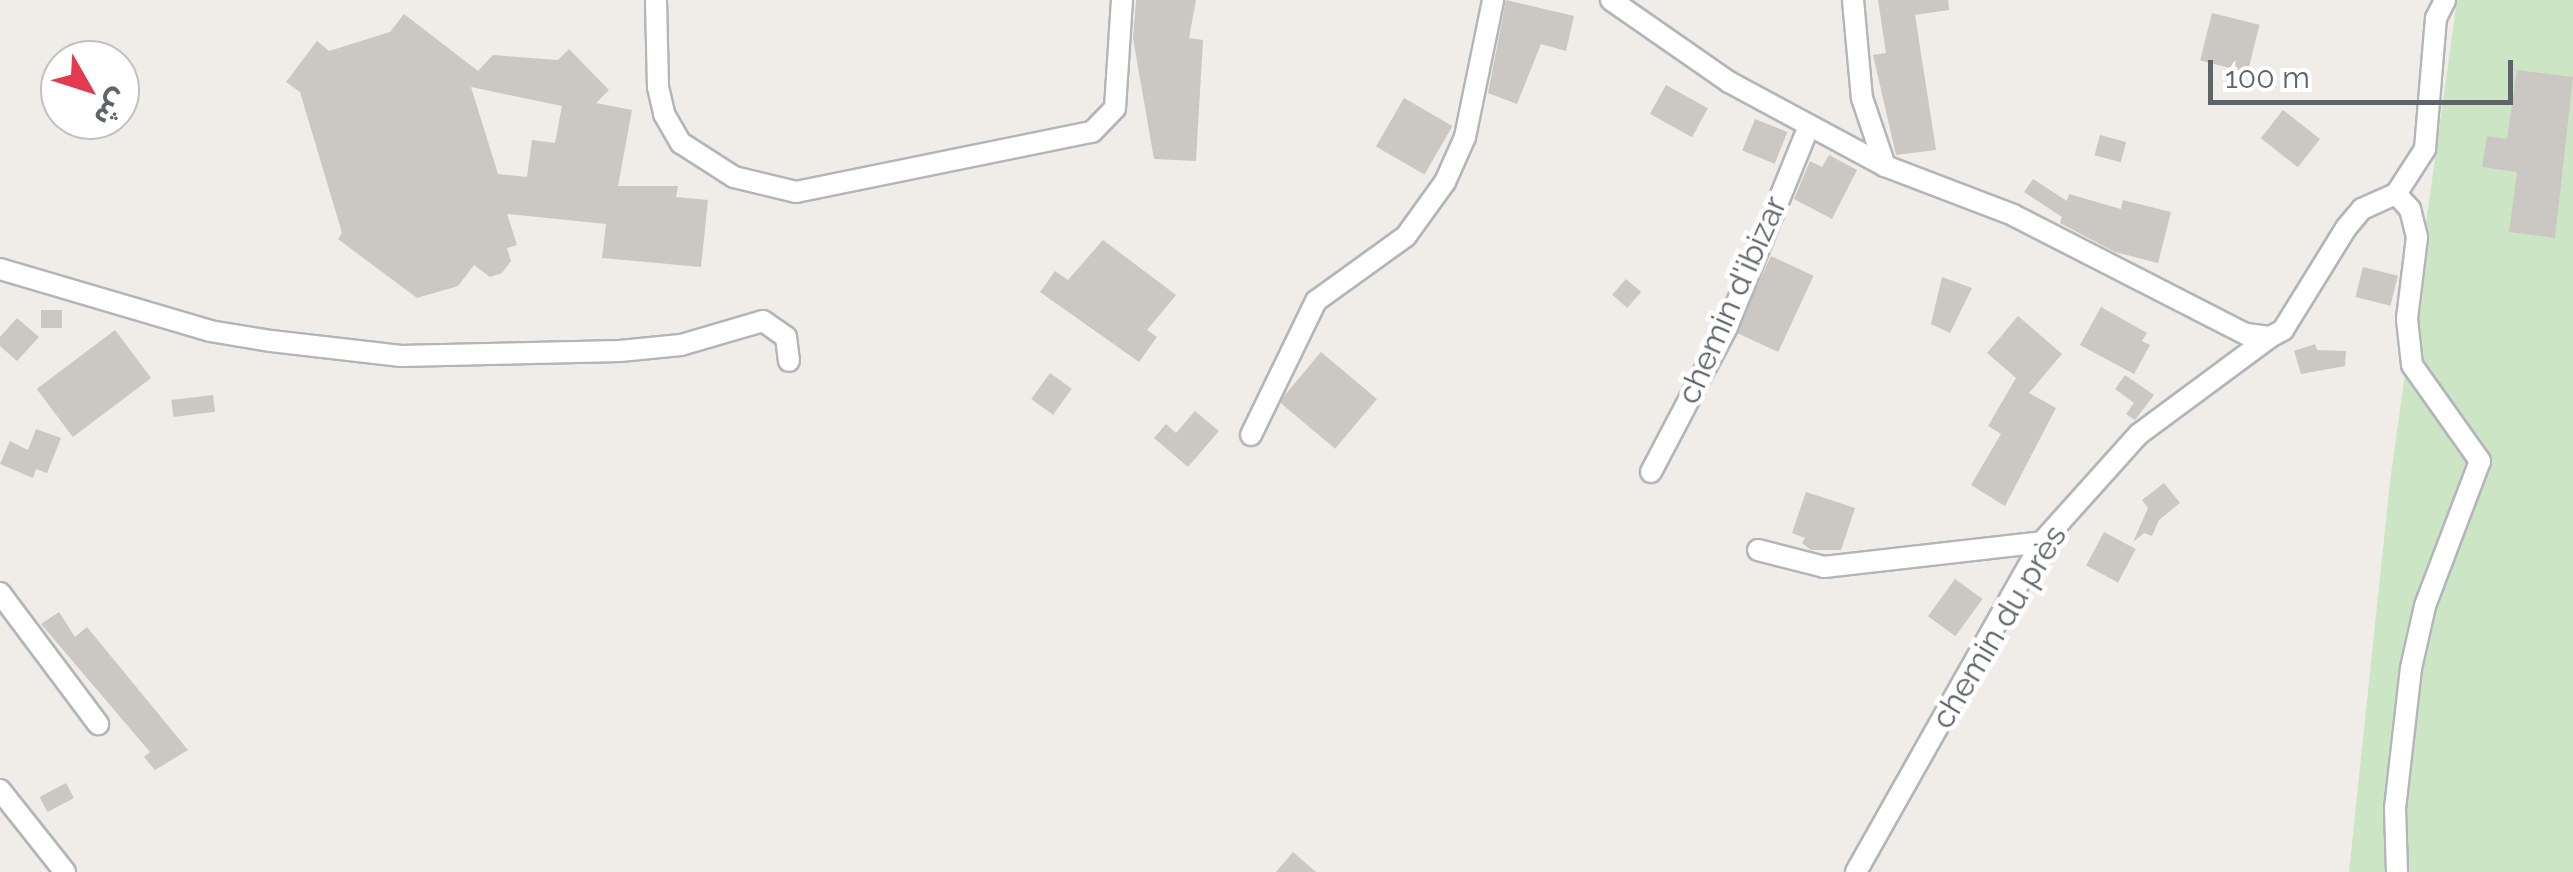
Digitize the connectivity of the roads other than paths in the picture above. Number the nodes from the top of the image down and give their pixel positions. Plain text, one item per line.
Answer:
1 (656, 0) edge
2 (1122, 0) edge
3 (1492, 0) edge
4 (1611, 0) edge
5 (1854, 0) edge
6 (2446, 0) edge
7 (1809, 126) junction
8 (1885, 166) junction
9 (2396, 194) junction
10 (0, 269) edge
11 (2270, 338) junction
12 (789, 362) dead end
13 (1251, 436) dead end
14 (1652, 472) dead end
15 (2042, 542) junction
16 (1758, 550) dead end
17 (0, 593) edge
18 (98, 724) dead end
19 (0, 790) edge
20 (65, 872) edge
21 (1856, 872) edge
22 (2397, 872) edge

1 - 2 street
3 - 13 street
4 - 7 street
5 - 8 street
6 - 9 street
7 - 8 street
7 - 14 street, chemin d'ibizar
8 - 11 street
9 - 11 street, chemin du près
9 - 22 street
10 - 12 street
11 - 15 street, chemin du près
15 - 16 street
15 - 21 street, chemin du près
17 - 18 street
19 - 20 street

